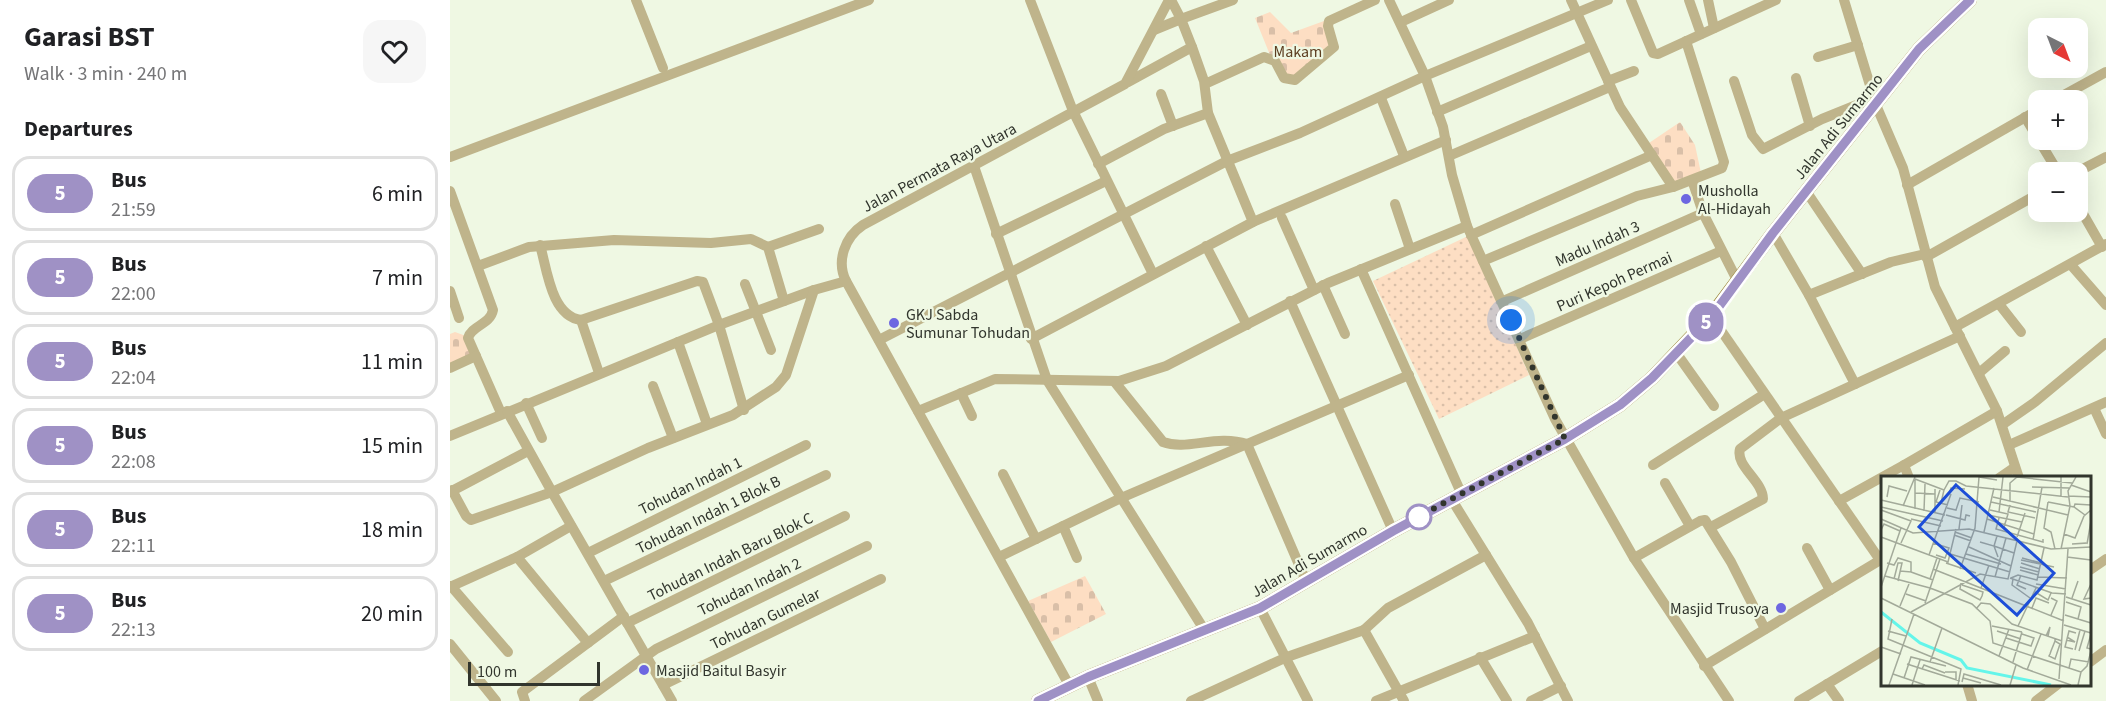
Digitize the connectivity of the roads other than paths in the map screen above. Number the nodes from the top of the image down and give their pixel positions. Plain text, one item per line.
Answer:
1 (636, 0) edge
2 (869, 0) edge
3 (1030, 0) edge
4 (1170, 0) edge
5 (1233, 0) edge
6 (1375, 0) edge
7 (1389, 0) edge
8 (1449, 0) edge
9 (1570, 0) edge
10 (1608, 0) edge
11 (1631, 0) edge
12 (1689, 0) edge
13 (1708, 0) edge
14 (1776, 0) edge
15 (1844, 0) edge
16 (1970, 0) edge
17 (854, 3) edge
18 (1752, 5) edge
19 (1576, 13) junction
20 (1181, 19) junction
21 (1401, 22) junction
22 (1714, 28) junction
23 (1154, 30) junction
24 (1701, 34) junction
25 (1686, 41) junction
26 (1858, 45) junction
27 (1591, 46) junction
28 (1192, 47) junction
29 (1818, 57) dead end
30 (663, 68) dead end
31 (1634, 71) dead end
32 (2106, 72) edge
33 (1425, 76) junction
34 (1796, 78) dead end
35 (1734, 81) dead end
36 (1125, 84) junction
37 (1205, 84) junction
38 (1609, 84) junction
39 (2073, 90) edge
40 (1161, 94) dead end
41 (1381, 98) junction
42 (1875, 102) junction
43 (1074, 111) junction
44 (1437, 112) junction
45 (1208, 113) junction
46 (2028, 115) edge
47 (2025, 117) junction
48 (1173, 126) junction
49 (1810, 126) junction
50 (1446, 140) junction
51 (1652, 155) junction
52 (1404, 156) junction
53 (1449, 156) junction
54 (450, 157) edge
55 (2106, 157) edge
56 (1227, 160) junction
57 (2052, 162) edge
58 (1098, 164) junction
59 (974, 166) junction
60 (2088, 166) edge
61 (1692, 180) junction
62 (1106, 181) junction
63 (1907, 185) junction
64 (1673, 187) junction
65 (1806, 191) junction
66 (450, 192) edge
67 (2028, 200) edge
68 (1395, 204) dead end
69 (1703, 213) junction
70 (1123, 214) junction
71 (1282, 218) dead end
72 (2088, 220) edge
73 (1253, 222) junction
74 (819, 229) dead end
75 (1469, 230) junction
76 (1773, 233) junction
77 (996, 234) junction
78 (540, 245) junction
79 (2104, 245) edge
80 (1206, 246) junction
81 (768, 247) junction
82 (1410, 249) junction
83 (1721, 251) junction
84 (1926, 256) junction
85 (1483, 261) junction
86 (477, 266) junction
87 (2071, 266) junction
88 (1361, 269) junction
89 (1008, 273) junction
90 (1153, 274) junction
91 (1862, 274) junction
92 (846, 281) junction
93 (1738, 282) junction
94 (746, 284) dead end
95 (1318, 288) junction
96 (816, 289) junction
97 (450, 291) edge
98 (1809, 295) junction
99 (784, 301) junction
100 (1290, 301) junction
101 (1503, 302) junction
102 (1999, 304) junction
103 (2106, 305) edge
104 (756, 312) junction
105 (1712, 316) junction
106 (459, 318) dead end
107 (580, 320) junction
108 (719, 325) junction
109 (1247, 325) junction
110 (1957, 332) junction
111 (2021, 332) dead end
112 (1346, 334) dead end
113 (1031, 339) junction
114 (1520, 339) junction
115 (879, 340) junction
116 (678, 342) junction
117 (2106, 343) edge
118 (771, 350) dead end
119 (2005, 351) dead end
120 (1677, 354) junction
121 (476, 356) junction
122 (450, 368) edge
123 (599, 373) junction
124 (1979, 373) junction
125 (1409, 375) junction
126 (1047, 380) junction
127 (1114, 381) junction
128 (1854, 384) junction
129 (653, 386) dead end
130 (961, 393) junction
131 (1763, 395) junction
132 (2106, 402) edge
133 (526, 404) junction
134 (1337, 406) junction
135 (1714, 406) dead end
136 (2094, 408) junction
137 (744, 410) junction
138 (918, 411) junction
139 (1997, 411) junction
140 (504, 412) junction
141 (972, 416) dead end
142 (1780, 418) junction
143 (707, 424) junction
144 (2002, 424) junction
145 (2106, 434) edge
146 (450, 436) edge
147 (542, 438) dead end
148 (673, 438) junction
149 (1565, 439) junction
150 (1247, 444) junction
151 (806, 445) dead end
152 (2009, 445) junction
153 (528, 451) junction
154 (1653, 465) dead end
155 (1904, 465) junction
156 (2017, 472) edge
157 (1002, 474) dead end
158 (826, 475) dead end
159 (1884, 476) edge
160 (1909, 476) edge
161 (1881, 478) edge
162 (1665, 483) dead end
163 (451, 491) edge
164 (552, 492) junction
165 (1121, 498) junction
166 (1457, 498) junction
167 (1839, 501) junction
168 (845, 516) dead end
169 (571, 526) junction
170 (1063, 526) junction
171 (1690, 526) junction
172 (1711, 526) junction
173 (1393, 531) junction
174 (1036, 539) junction
175 (867, 546) dead end
176 (1808, 548) dead end
177 (588, 553) junction
178 (1486, 555) junction
179 (517, 557) junction
180 (999, 557) junction
181 (1077, 558) dead end
182 (1634, 558) junction
183 (1881, 560) edge
184 (881, 579) dead end
185 (604, 581) junction
186 (1306, 581) junction
187 (451, 586) edge
188 (1830, 590) junction
189 (1260, 608) junction
190 (626, 619) junction
191 (1765, 629) junction
192 (1364, 630) junction
193 (1205, 631) junction
194 (1535, 636) junction
195 (588, 643) junction
196 (450, 644) edge
197 (2106, 650) edge
198 (508, 652) dead end
199 (1881, 652) edge
200 (646, 655) junction
201 (1287, 657) junction
202 (1480, 657) junction
203 (2091, 661) edge
204 (1704, 666) junction
205 (1088, 677) junction
206 (1827, 684) junction
207 (663, 685) junction
208 (1070, 685) junction
209 (1562, 686) junction
210 (2053, 686) edge
211 (1402, 696) edge
212 (496, 701) edge
213 (525, 701) edge
214 (584, 701) edge
215 (672, 701) edge
216 (1038, 701) edge
217 (1098, 701) edge
218 (1191, 701) edge
219 (1308, 701) edge
220 (1376, 701) edge
221 (1507, 701) edge
222 (1531, 701) edge
223 (1568, 701) edge
224 (1729, 701) edge
225 (1798, 701) edge
226 (1839, 701) edge
227 (2036, 701) edge

1 - 30 street
2 - 17 street
3 - 43 street
4 - 20 street
4 - 23 street
5 - 20 street
6 - 37 street
7 - 21 street
8 - 21 street
9 - 19 street
10 - 19 street
11 - 25 street
12 - 24 street
13 - 22 street
14 - 18 street
15 - 26 street
16 - 42 main road, Jalan Adi Sumarmo
17 - 54 street
18 - 22 street
19 - 27 street
19 - 33 street
20 - 23 street
20 - 28 street
21 - 33 street
22 - 24 street
23 - 36 street
24 - 25 street
25 - 61 street
26 - 29 street
26 - 42 street
27 - 38 street
27 - 44 street
28 - 36 street, Jalan Permata Raya Utara
28 - 37 street
31 - 38 street
32 - 39 street
33 - 41 street
33 - 44 street
34 - 49 street
35 - 49 street
36 - 43 street, Jalan Permata Raya Utara
37 - 45 street
38 - 51 street
38 - 53 street
40 - 48 street
41 - 52 street
41 - 56 street
42 - 49 street
42 - 63 street
42 - 65 main road, Jalan Adi Sumarmo
43 - 58 street
43 - 59 street, Jalan Permata Raya Utara
44 - 50 street
45 - 48 street
45 - 56 street
46 - 47 street
47 - 57 street
47 - 63 street
48 - 58 street
50 - 52 street
50 - 53 street
51 - 64 street
51 - 75 street
52 - 73 street
53 - 75 street
55 - 60 street
56 - 70 street
56 - 73 street
58 - 62 street
59 - 77 street
59 - 92 street, Jalan Permata Raya Utara
61 - 64 street
61 - 69 street
62 - 70 street
62 - 77 street
63 - 84 street
64 - 85 street
65 - 76 main road, Jalan Adi Sumarmo
65 - 91 street
66 - 86 street
67 - 84 street
68 - 82 street
69 - 83 street
69 - 101 street, Madu Indah 3
70 - 89 street
70 - 90 street
71 - 95 street
72 - 79 street
73 - 80 street
74 - 81 street
75 - 82 street
75 - 85 street
76 - 93 main road, Jalan Adi Sumarmo
76 - 98 street
77 - 89 street
78 - 81 street
78 - 86 street
78 - 107 street
79 - 87 street
80 - 90 street
80 - 109 street
81 - 99 street
82 - 88 street
83 - 93 street
83 - 114 street, Puri Kepoh Permai
84 - 91 street
84 - 110 street
85 - 101 street
86 - 121 street
87 - 102 street
87 - 103 street
88 - 95 street
88 - 125 street
89 - 113 street
89 - 115 street
90 - 113 street
91 - 98 street
92 - 96 street
92 - 115 street, Jalan Permata Raya Utara
93 - 105 main road, Jalan Adi Sumarmo
94 - 104 street
95 - 100 street
95 - 112 street
96 - 99 street
96 - 137 street
97 - 106 street
98 - 128 street
99 - 104 street
100 - 109 street
100 - 134 street
101 - 114 street
102 - 110 street
102 - 111 street
104 - 108 street
104 - 118 street
105 - 120 main road, Jalan Adi Sumarmo
105 - 131 street
107 - 108 street
107 - 123 street
108 - 116 street
108 - 137 street
109 - 127 street
110 - 124 street
110 - 128 street
113 - 126 street
114 - 149 street
115 - 138 street, Jalan Permata Raya Utara
116 - 123 street
116 - 143 street
117 - 144 street
119 - 124 street
120 - 135 street
120 - 149 main road, Jalan Adi Sumarmo
121 - 122 street
121 - 140 street
123 - 133 street
124 - 139 street
125 - 134 street
125 - 166 street
126 - 127 street
126 - 130 street
126 - 165 street
127 - 150 street
128 - 142 street
129 - 148 street
130 - 138 street
130 - 141 street
131 - 142 street
131 - 154 street
132 - 136 street
133 - 140 street
133 - 147 street
134 - 150 street
134 - 173 street
136 - 145 street
136 - 152 street
137 - 143 street
138 - 180 street, Jalan Permata Raya Utara
139 - 144 street
139 - 155 street
140 - 146 street
140 - 153 street
142 - 167 street
142 - 172 street
143 - 148 street
144 - 152 street
148 - 164 street
149 - 166 main road, Jalan Adi Sumarmo
149 - 182 street
150 - 165 street
150 - 186 street
151 - 177 street, Tohudan Indah 1
152 - 156 street
153 - 163 street
153 - 164 street
155 - 159 street
155 - 160 street
157 - 174 street
158 - 185 street, Tohudan Indah 1 Blok B
161 - 167 street
162 - 171 street
163 - 164 street
164 - 169 street
165 - 170 street
165 - 193 street
166 - 173 main road, Jalan Adi Sumarmo
166 - 178 street
167 - 183 street
168 - 190 street, Tohudan Indah Baru Blok C
169 - 177 street
169 - 179 street
170 - 174 street
170 - 181 street
171 - 172 street
171 - 182 street
172 - 191 street
173 - 186 main road, Jalan Adi Sumarmo
174 - 180 street
175 - 200 street, Tohudan Indah 2
176 - 188 street
177 - 185 street
178 - 192 street
178 - 194 street
179 - 187 street
179 - 195 street
180 - 208 street, Jalan Permata Raya Utara
182 - 204 street
183 - 188 street
184 - 207 street, Tohudan Gumelar
185 - 190 street
186 - 189 main road, Jalan Adi Sumarmo
187 - 198 street
188 - 191 street
189 - 193 main road, Jalan Adi Sumarmo
189 - 201 street
190 - 195 street, Tohudan Indah Baru Blok C
190 - 200 street
191 - 204 street
192 - 201 street
192 - 211 street
193 - 205 main road, Jalan Adi Sumarmo
194 - 202 street
194 - 209 street
195 - 213 street, Tohudan Indah Baru Blok C
196 - 212 street
197 - 203 street
199 - 206 street
200 - 207 street
200 - 214 street, Tohudan Indah 2
201 - 218 street
201 - 219 street
202 - 211 street
202 - 221 street
204 - 224 street
205 - 208 main road, Jalan Adi Sumarmo
205 - 217 street
206 - 225 street
206 - 226 street
207 - 215 street
208 - 216 main road, Jalan Adi Sumarmo
209 - 222 street
209 - 223 street
210 - 227 street
211 - 220 street

